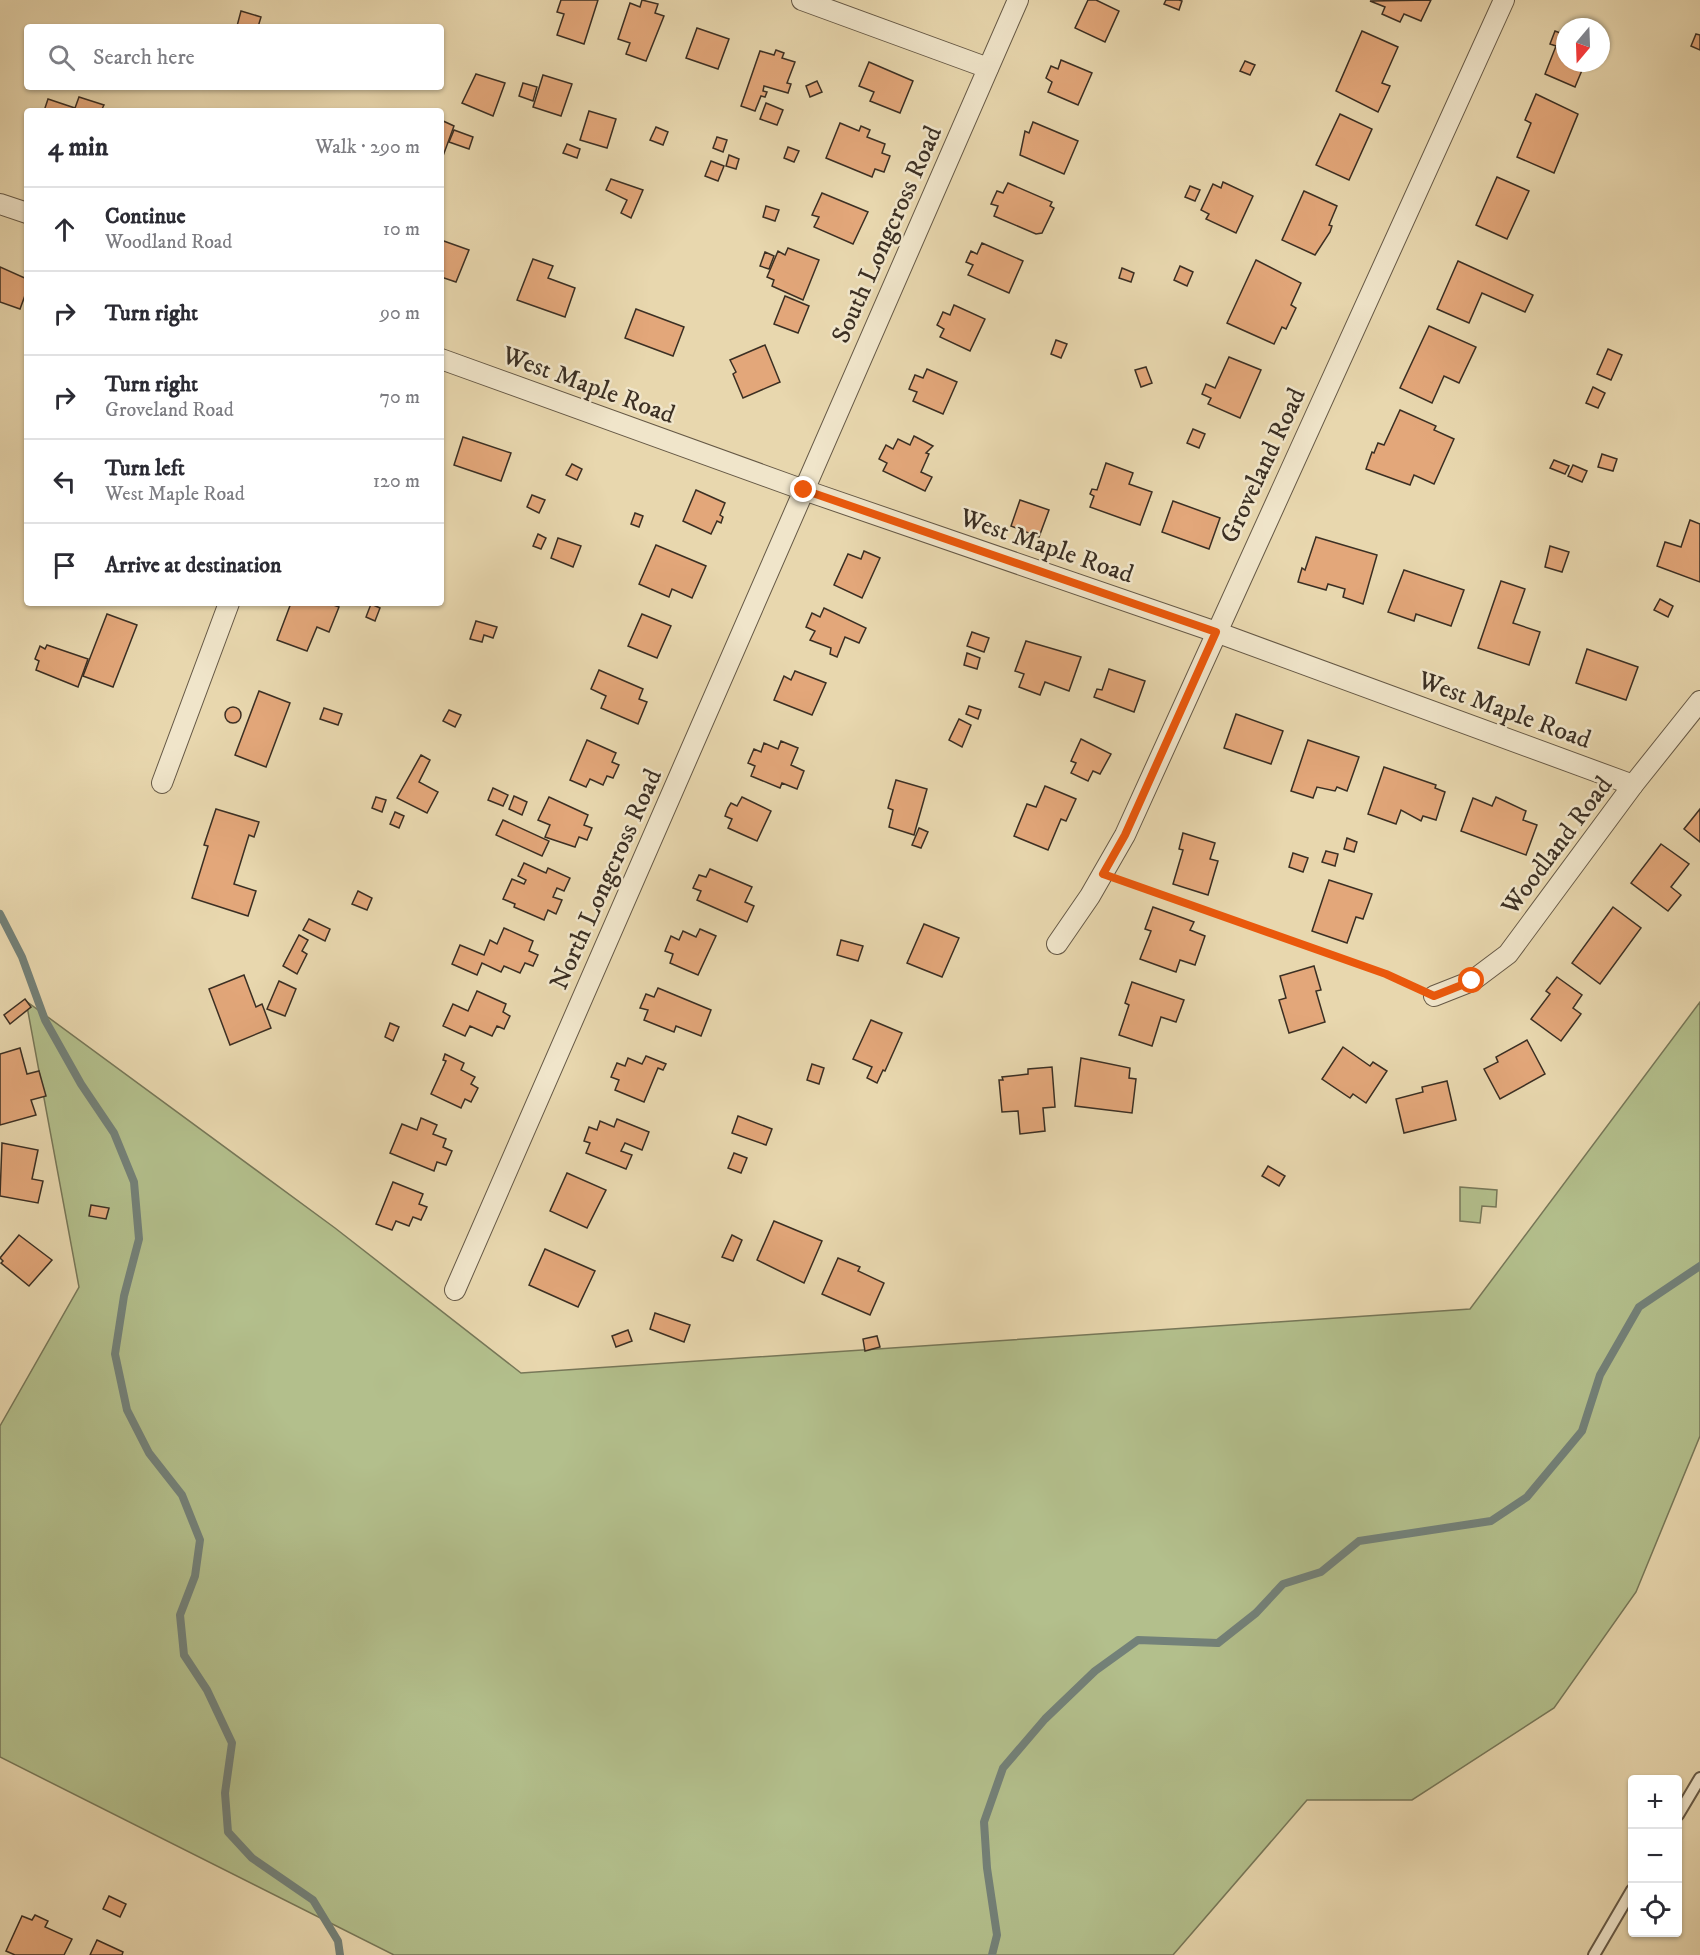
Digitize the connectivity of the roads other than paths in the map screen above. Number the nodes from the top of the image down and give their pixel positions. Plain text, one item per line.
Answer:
1 (802, 0) edge
2 (1018, 0) edge
3 (1504, 0) edge
4 (988, 68) junction
5 (0, 204) edge
6 (24, 212) edge
7 (444, 360) edge
8 (804, 490) junction
9 (228, 606) edge
10 (1216, 632) junction
11 (1700, 701) edge
12 (162, 783) dead end
13 (1633, 785) junction
14 (1057, 944) dead end
15 (1434, 996) road end
16 (455, 1290) dead end
17 (1700, 1778) edge
18 (1682, 1807) edge
19 (1628, 1897) edge
20 (1593, 1955) edge

1 - 4 street
2 - 4 street, South Longcross Road
3 - 10 street, Groveland Road
4 - 8 street, South Longcross Road
5 - 6 street
7 - 8 street, West Maple Road
8 - 10 street, West Maple Road
8 - 16 street, North Longcross Road
9 - 12 street
10 - 13 street, West Maple Road
10 - 14 street, Groveland Road
11 - 13 street, Woodland Road
13 - 15 street, Woodland Road
17 - 18 lane
19 - 20 lane

